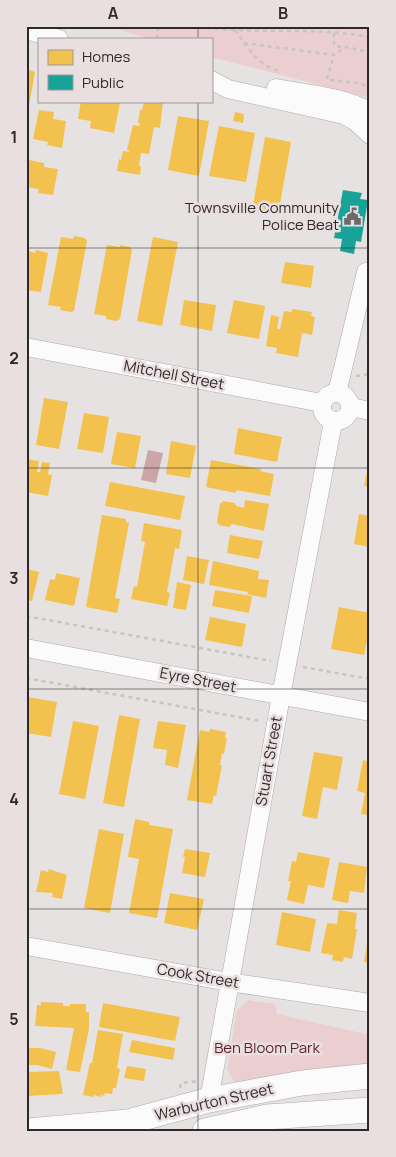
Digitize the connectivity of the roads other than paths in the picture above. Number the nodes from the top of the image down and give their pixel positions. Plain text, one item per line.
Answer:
1 (26, 30) edge
2 (55, 38) edge
3 (212, 79) edge
4 (212, 80) edge
5 (370, 112) edge
6 (370, 135) edge
7 (366, 272) dead end
8 (26, 347) edge
9 (337, 393) junction
10 (322, 403) junction
11 (350, 407) junction
12 (370, 411) edge
13 (333, 422) junction
14 (26, 648) edge
15 (281, 696) junction
16 (370, 712) edge
17 (26, 946) edge
18 (229, 982) junction
19 (370, 1003) edge
20 (370, 1076) edge
21 (208, 1100) junction
22 (370, 1110) edge
23 (28, 1131) edge
24 (205, 1131) edge

1 - 2 street
3 - 5 street
4 - 6 street
7 - 9 street
8 - 10 street, Mitchell Street
9 - 10 street
9 - 11 street
10 - 13 street
11 - 12 street
11 - 13 street
13 - 15 street, Stuart Street
14 - 15 street, Eyre Street
15 - 16 street, Eyre Street
15 - 18 street, Stuart Street
17 - 18 street, Cook Street
18 - 19 street, Cook Street
18 - 21 street, Stuart Street
20 - 21 main road, Warburton Street
21 - 23 main road, Warburton Street
22 - 24 main road, Warburton Street

